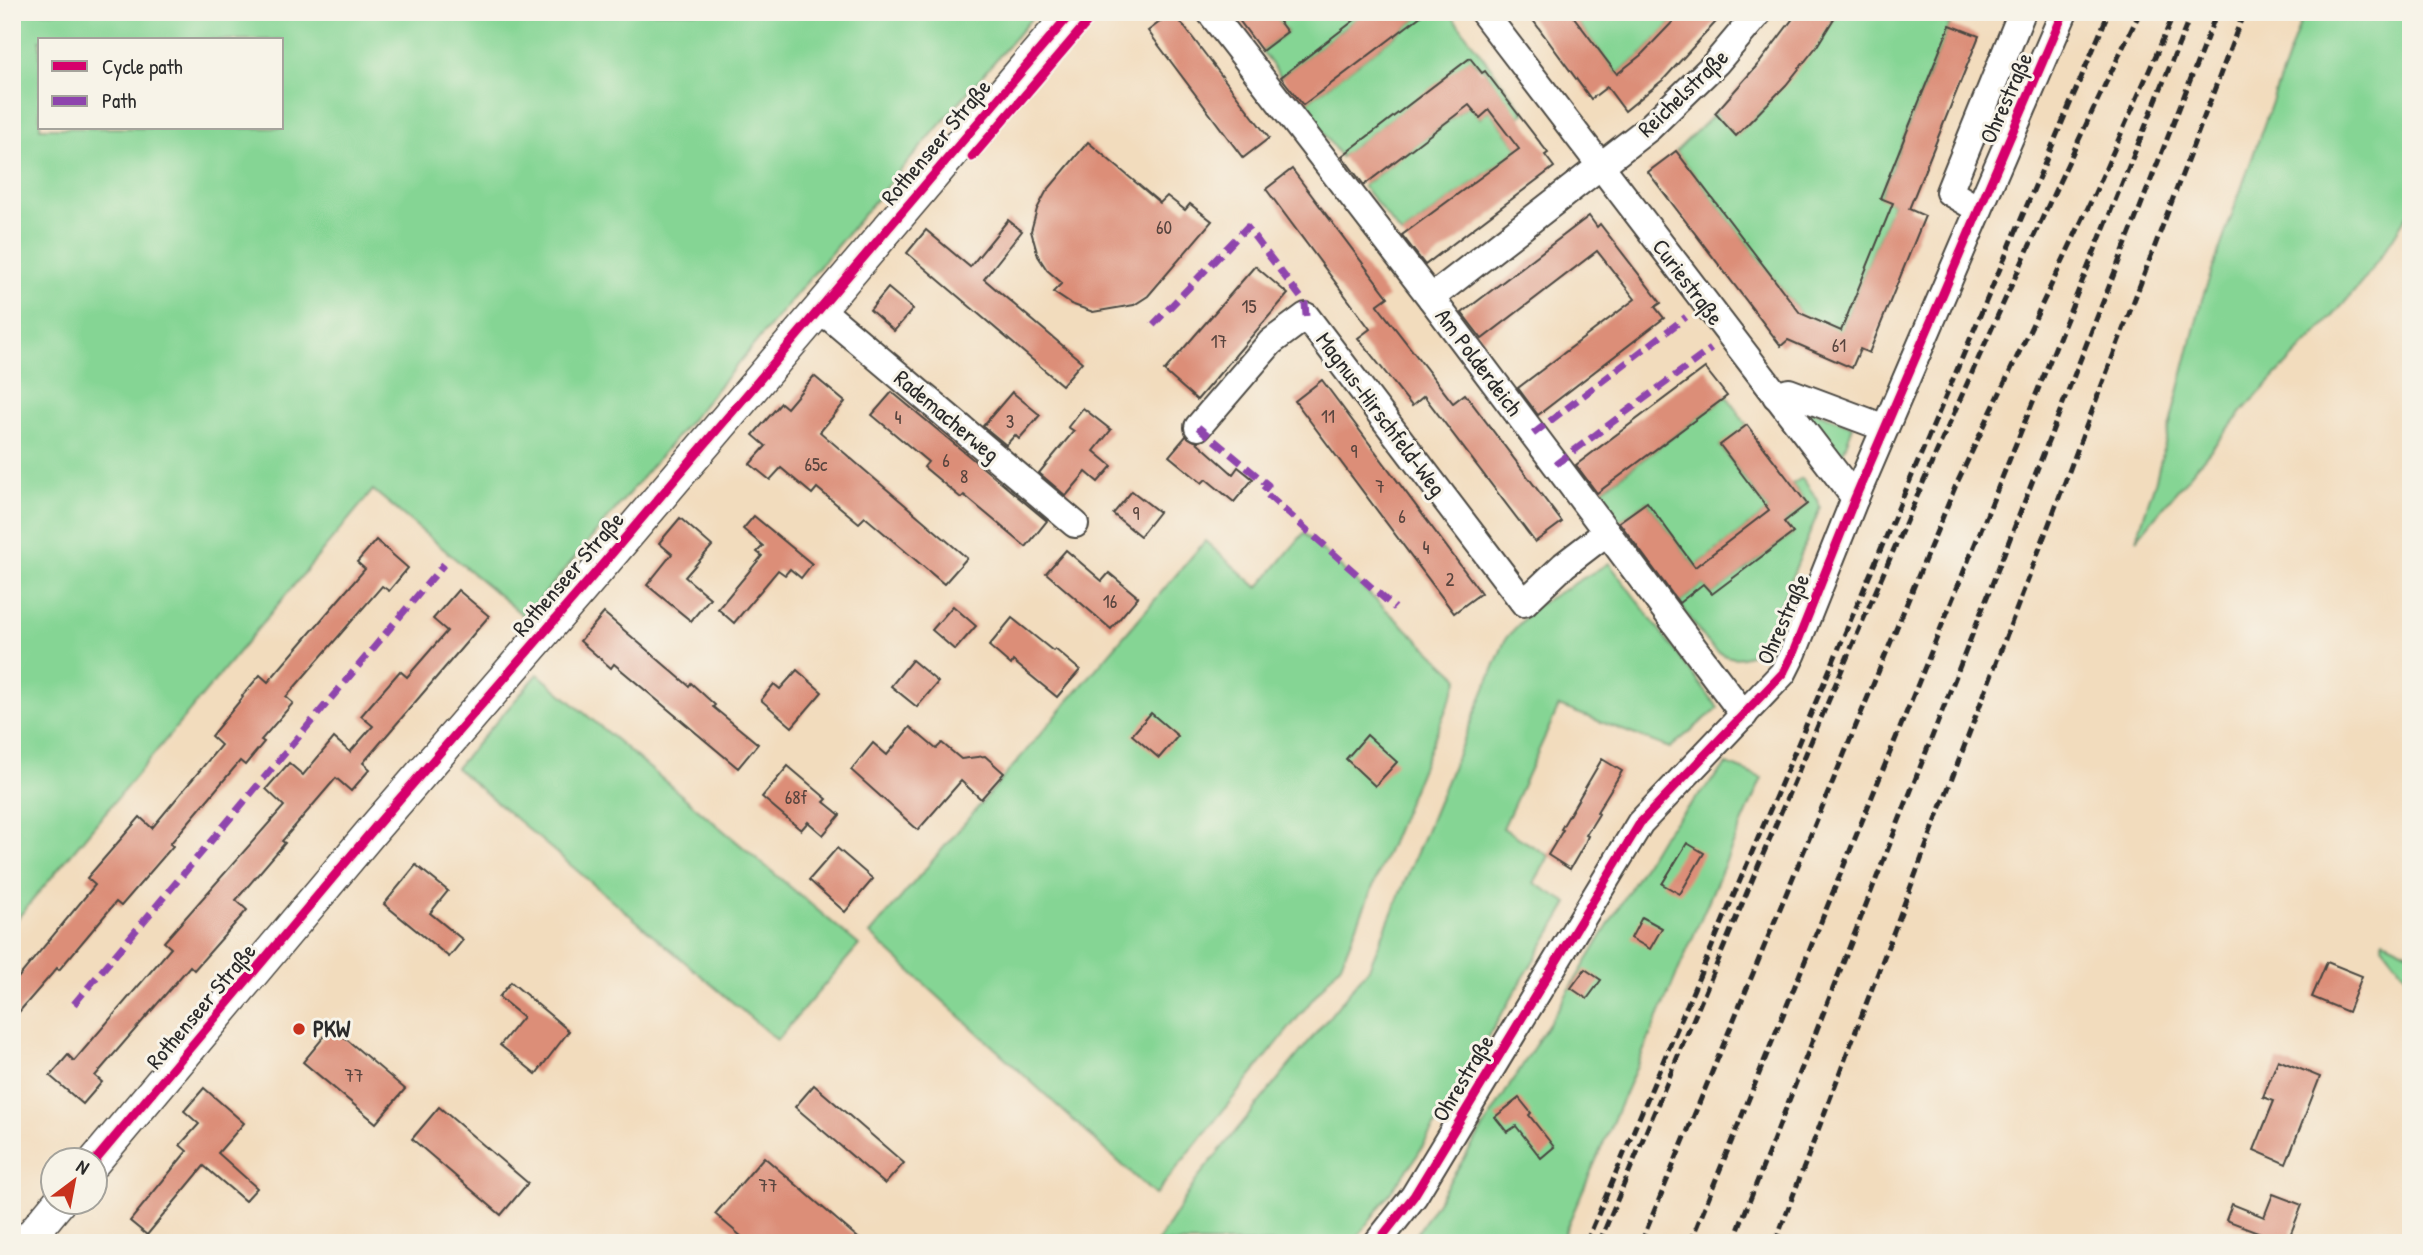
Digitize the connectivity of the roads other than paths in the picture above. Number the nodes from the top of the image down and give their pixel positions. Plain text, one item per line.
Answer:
1 (1072, 12) edge
2 (1210, 12) edge
3 (1483, 12) edge
4 (1759, 12) edge
5 (2022, 12) edge
6 (2064, 12) edge
7 (1601, 167) junction
8 (1978, 209) junction
9 (1431, 298) junction
10 (819, 308) junction
11 (1776, 396) junction
12 (1198, 427) dead end
13 (1885, 428) junction
14 (1855, 499) junction
15 (1075, 524) dead end
16 (1607, 532) junction
17 (1744, 715) junction
18 (107, 1146) edge
19 (47, 1216) edge
20 (25, 1243) edge
21 (1377, 1243) edge

1 - 10 street, Rothenseer Straße
2 - 9 street, Am Polderdeich
3 - 7 street, Curiestraße
4 - 7 street, Reichelstraße
5 - 8 street, Ohrestraße
6 - 8 street, Ohrestraße
7 - 9 street
7 - 11 street, Curiestraße
8 - 13 street, Ohrestraße
9 - 16 street, Am Polderdeich
10 - 15 street, Rademacherweg
10 - 18 street, Rothenseer Straße
11 - 13 street
11 - 14 street, Curiestraße
12 - 16 street, Magnus-Hirschfeld-Weg
13 - 14 street, Ohrestraße
14 - 17 street, Ohrestraße
16 - 17 street, Am Polderdeich
17 - 21 street, Ohrestraße
19 - 20 street

